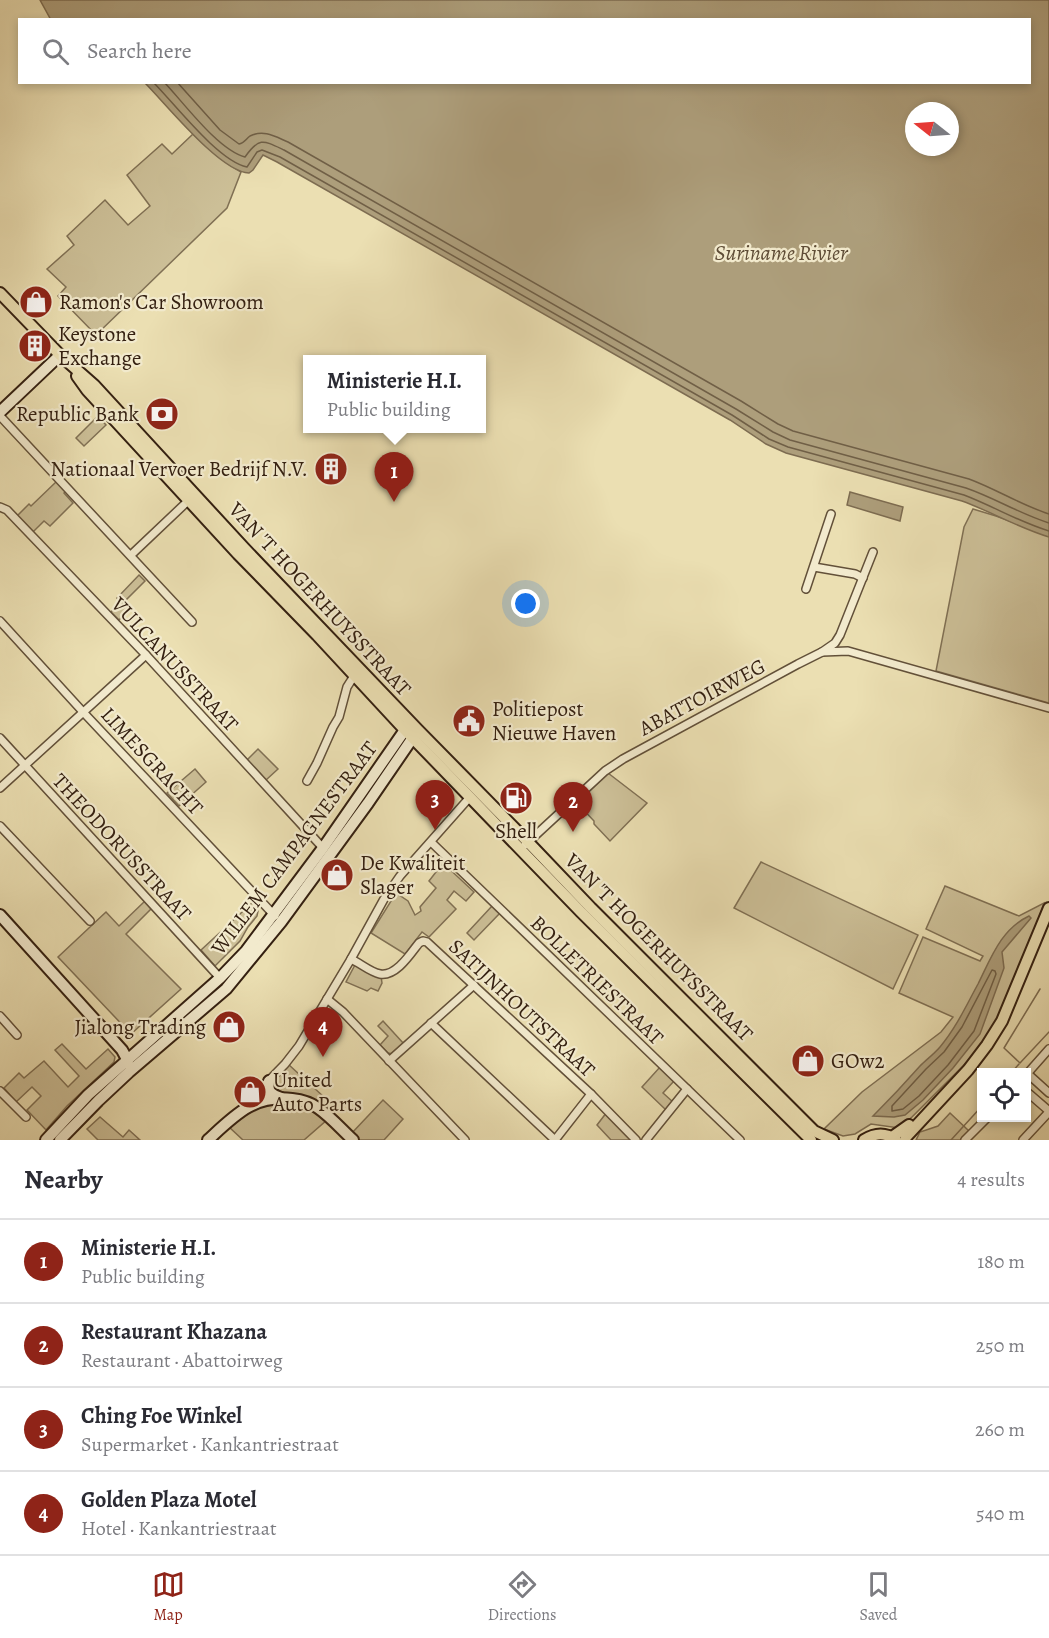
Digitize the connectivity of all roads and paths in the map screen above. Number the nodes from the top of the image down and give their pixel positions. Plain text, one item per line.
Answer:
1 (0, 293) edge
2 (60, 355) junction
3 (0, 414) edge
4 (189, 500) junction
5 (0, 507) edge
6 (831, 514) dead end
7 (241, 551) junction
8 (873, 552) dead end
9 (131, 555) junction
10 (814, 567) junction
11 (863, 578) junction
12 (806, 589) dead end
13 (0, 621) edge
14 (192, 622) dead end
15 (822, 652) junction
16 (146, 655) junction
17 (354, 675) junction
18 (1049, 708) edge
19 (84, 713) junction
20 (412, 730) junction
21 (0, 738) edge
22 (25, 765) junction
23 (307, 781) dead end
24 (0, 788) edge
25 (470, 797) junction
26 (364, 800) junction
27 (0, 826) edge
28 (431, 842) junction
29 (525, 845) junction
30 (323, 848) junction
31 (1049, 909) edge
32 (0, 915) edge
33 (277, 918) junction
34 (90, 921) dead end
35 (351, 959) junction
36 (220, 978) junction
37 (474, 985) junction
38 (327, 999) junction
39 (0, 1016) edge
40 (431, 1023) junction
41 (17, 1035) dead end
42 (1049, 1049) edge
43 (127, 1059) junction
44 (389, 1061) junction
45 (1031, 1070) edge
46 (129, 1072) junction
47 (1031, 1078) edge
48 (269, 1081) junction
49 (687, 1089) junction
50 (0, 1091) edge
51 (1049, 1093) edge
52 (591, 1094) junction
53 (942, 1096) junction
54 (1031, 1096) edge
55 (282, 1098) junction
56 (1049, 1112) edge
57 (26, 1117) dead end
58 (232, 1118) junction
59 (983, 1122) edge
60 (894, 1138) edge
61 (46, 1140) edge
62 (60, 1140) edge
63 (208, 1140) edge
64 (353, 1140) edge
65 (465, 1140) edge
66 (555, 1140) edge
67 (636, 1140) edge
68 (646, 1140) edge
69 (740, 1140) edge
70 (814, 1140) edge
71 (833, 1140) edge
72 (864, 1140) edge
73 (905, 1140) edge
74 (965, 1140) edge
75 (1023, 1140) edge

1 - 2 main road
2 - 3 main road
2 - 4 main road, VAN 'T HOGERHUYSSTRAAT
2 - 7 main road, VAN 'T HOGERHUYSSTRAAT
3 - 9 street
4 - 7 main road, VAN 'T HOGERHUYSSTRAAT
4 - 9 street
5 - 16 street, VULCANUSSTRAAT
6 - 10 street
7 - 17 main road, VAN 'T HOGERHUYSSTRAAT
7 - 20 main road, VAN 'T HOGERHUYSSTRAAT
8 - 11 street
9 - 14 street
10 - 11 street
10 - 12 street
11 - 15 street
13 - 19 street, LIMESGRACHT
15 - 18 street
15 - 29 street, ABATTOIRWEG
16 - 19 street
16 - 30 street, VULCANUSSTRAAT
17 - 20 main road, VAN 'T HOGERHUYSSTRAAT
17 - 23 street
19 - 22 street
19 - 33 street, LIMESGRACHT
20 - 25 main road, VAN 'T HOGERHUYSSTRAAT
20 - 26 main road, WILLEM CAMPAGNESTRAAT
20 - 29 main road, VAN 'T HOGERHUYSSTRAAT
21 - 22 street, THEODORUSSTRAAT
22 - 24 street
22 - 36 street, THEODORUSSTRAAT
25 - 28 street
25 - 29 main road, VAN 'T HOGERHUYSSTRAAT
26 - 30 main road, WILLEM CAMPAGNESTRAAT
26 - 33 main road, WILLEM CAMPAGNESTRAAT
27 - 34 street
28 - 35 street
28 - 49 street, BOLLETRIESTRAAT
29 - 70 main road, VAN 'T HOGERHUYSSTRAAT
29 - 71 main road, VAN 'T HOGERHUYSSTRAAT
30 - 33 main road, WILLEM CAMPAGNESTRAAT
31 - 53 main road
32 - 43 main road
33 - 36 main road, WILLEM CAMPAGNESTRAAT
33 - 46 main road, WILLEM CAMPAGNESTRAAT
35 - 37 street, SATIJNHOUTSTRAAT
35 - 38 street
36 - 43 main road, WILLEM CAMPAGNESTRAAT
37 - 40 street
37 - 52 street, SATIJNHOUTSTRAAT
38 - 44 street
38 - 48 street
39 - 41 street
40 - 44 street
40 - 66 street
42 - 45 street
43 - 46 main road
43 - 61 main road, WILLEM CAMPAGNESTRAAT
44 - 65 street
46 - 62 main road, WILLEM CAMPAGNESTRAAT
47 - 51 street
48 - 55 main road
48 - 58 street
49 - 68 street
49 - 69 street, BOLLETRIESTRAAT
50 - 57 street
52 - 66 street
52 - 67 street, SATIJNHOUTSTRAAT
53 - 60 main road
53 - 73 main road
54 - 56 street
55 - 58 main road
55 - 64 main road
56 - 75 street
58 - 63 main road
59 - 74 street
60 - 72 main road

